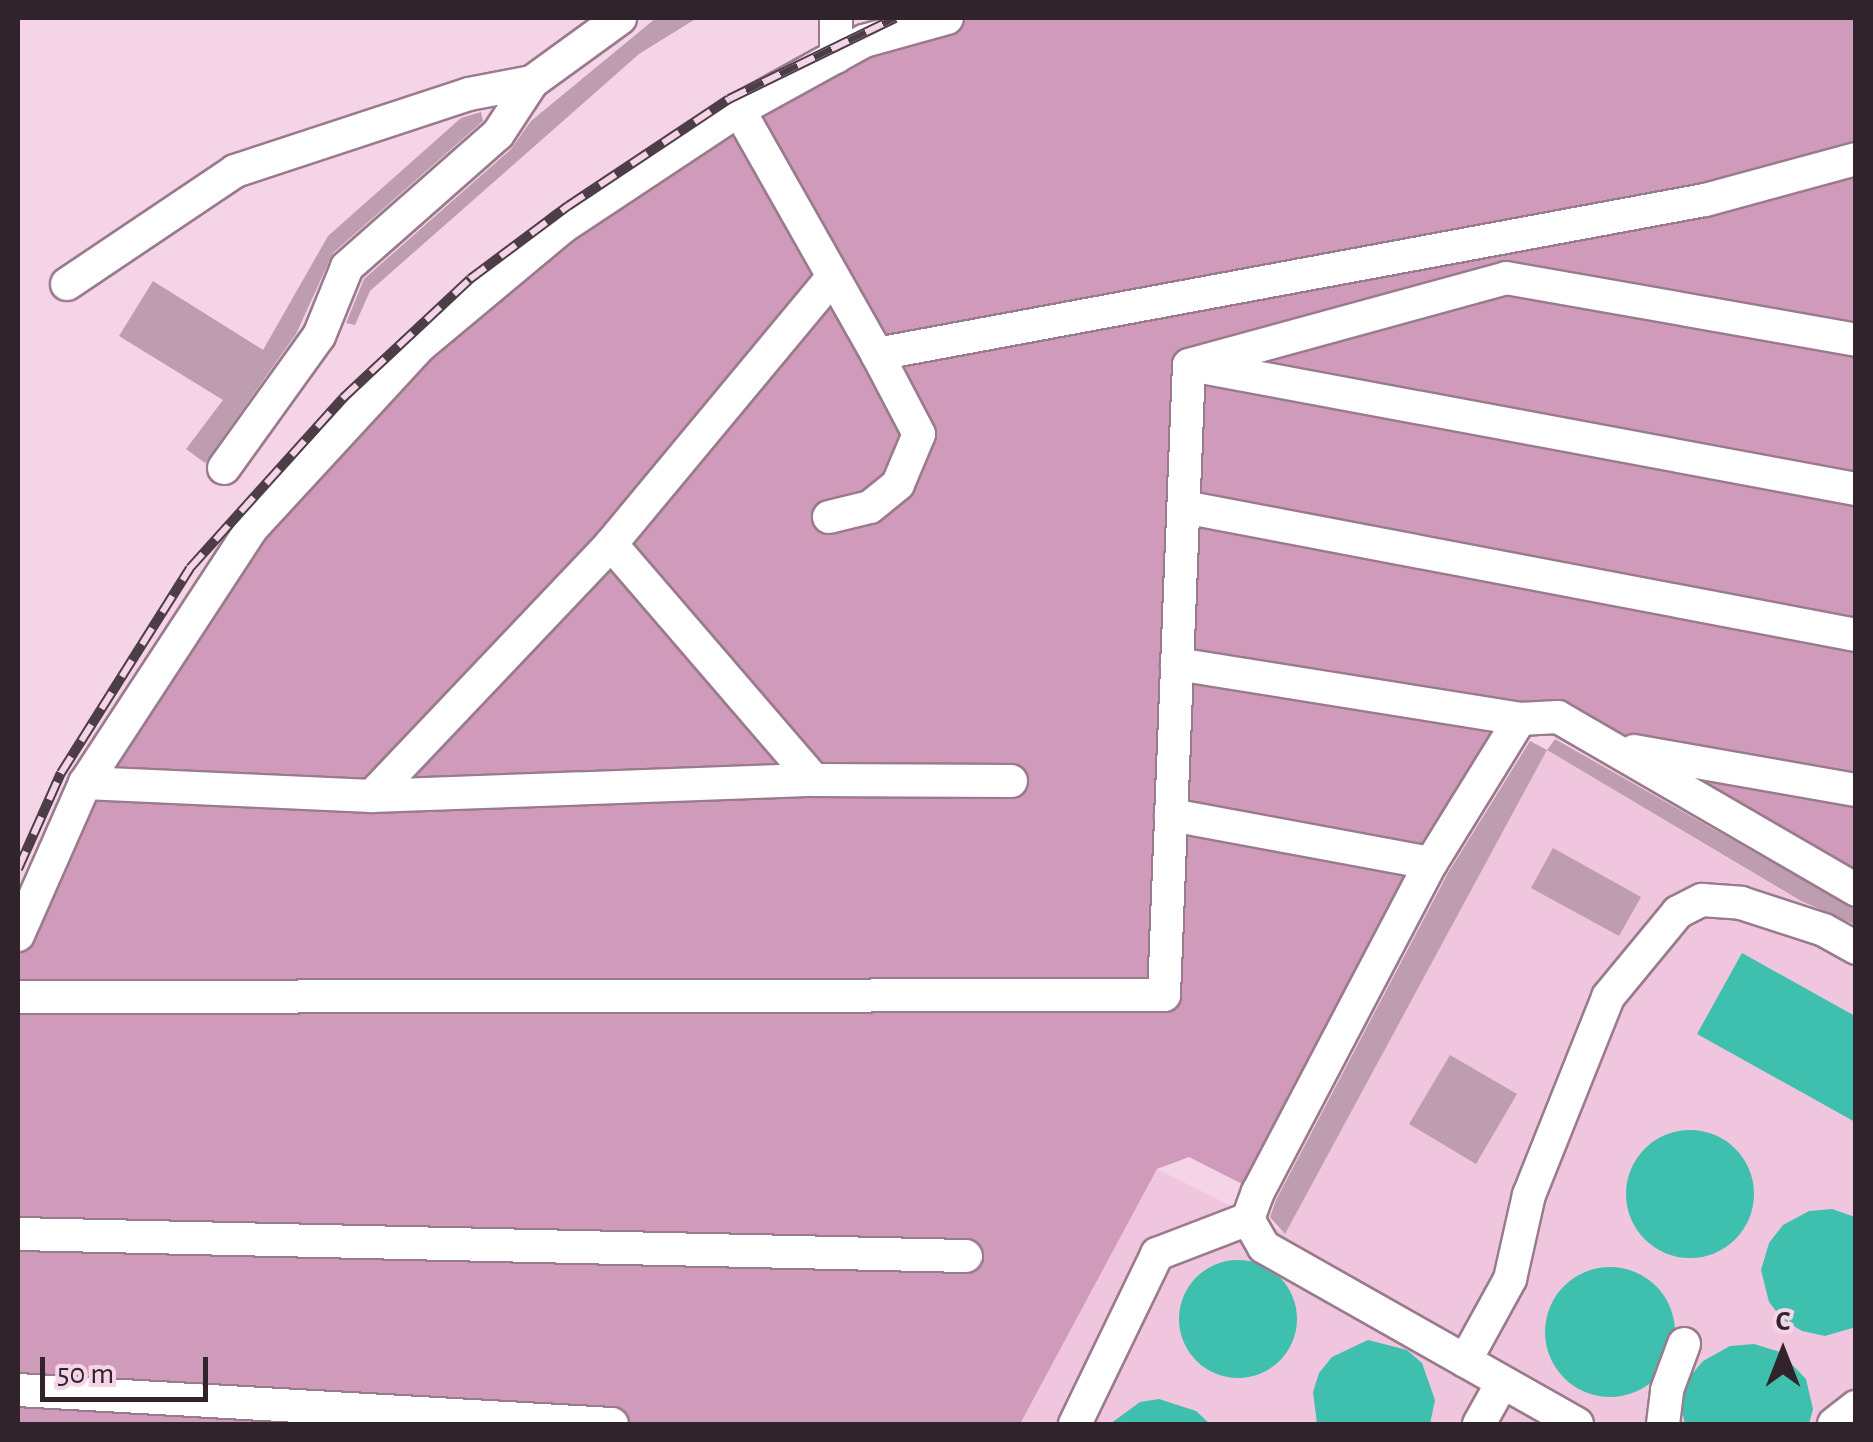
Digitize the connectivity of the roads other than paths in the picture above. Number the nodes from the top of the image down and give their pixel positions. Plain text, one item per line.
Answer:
1 (620, 18) edge
2 (836, 18) edge
3 (947, 18) edge
4 (836, 57) junction
5 (532, 82) junction
6 (738, 110) junction
7 (1856, 159) edge
8 (833, 276) junction
9 (67, 284) dead end
10 (1856, 340) edge
11 (877, 354) junction
12 (1189, 365) junction
13 (224, 468) dead end
14 (1856, 489) edge
15 (1184, 506) junction
16 (829, 517) dead end
17 (611, 544) junction
18 (1856, 635) edge
19 (1177, 664) junction
20 (1520, 719) junction
21 (1614, 747) junction
22 (814, 780) junction
23 (1011, 781) dead end
24 (86, 783) junction
25 (1856, 790) edge
26 (372, 796) junction
27 (1171, 815) junction
28 (1431, 863) junction
29 (1856, 890) edge
30 (18, 935) edge
31 (1856, 948) edge
32 (18, 997) edge
33 (1248, 1219) junction
34 (18, 1234) edge
35 (966, 1256) dead end
36 (1684, 1344) dead end
37 (1465, 1362) junction
38 (1502, 1382) junction
39 (18, 1390) edge
40 (1856, 1407) edge
41 (612, 1424) edge
42 (1075, 1424) edge
43 (1479, 1424) edge
44 (1577, 1424) edge
45 (1663, 1424) edge
46 (1834, 1424) edge

1 - 5 street
2 - 4 street
3 - 4 street
4 - 6 street
5 - 9 street
5 - 13 street
6 - 8 street
6 - 24 street
7 - 11 street
8 - 11 street
8 - 17 street
10 - 12 street
11 - 16 street
12 - 14 street
12 - 15 street
15 - 18 street
15 - 19 street
17 - 22 street
17 - 26 street
19 - 20 street
19 - 27 street
20 - 21 street
20 - 28 street
21 - 25 street
21 - 29 street
22 - 23 street
22 - 26 street
24 - 26 street
24 - 30 street
27 - 28 street
27 - 32 street
28 - 33 street
31 - 37 street
33 - 37 street
33 - 42 street
34 - 35 street
36 - 45 street
37 - 38 street
38 - 43 street
38 - 44 street
39 - 41 street
40 - 46 street

